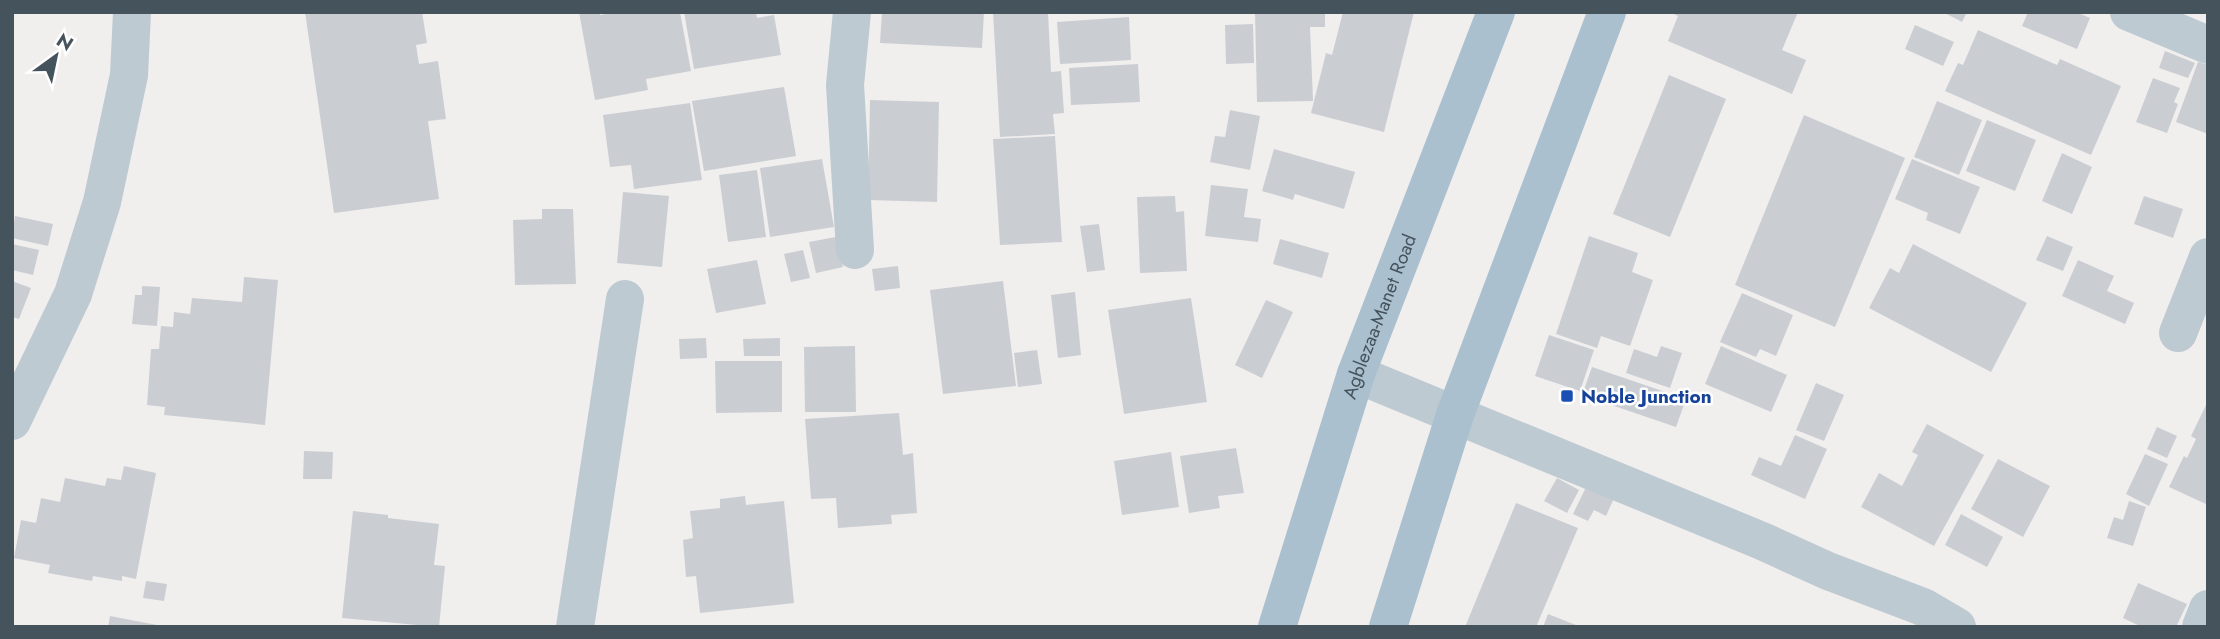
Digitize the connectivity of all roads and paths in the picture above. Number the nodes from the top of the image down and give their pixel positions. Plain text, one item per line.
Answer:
1 (132, 12) edge
2 (852, 12) edge
3 (1496, 12) edge
4 (1607, 12) edge
5 (2129, 12) edge
6 (2208, 45) edge
7 (855, 250) dead end
8 (2208, 257) edge
9 (625, 299) dead end
10 (2178, 333) dead end
11 (1356, 374) junction
12 (20, 381) edge
13 (1455, 415) junction
14 (12, 421) edge
15 (2208, 609) edge
16 (575, 627) edge
17 (1277, 627) edge
18 (1388, 627) edge
19 (1957, 627) edge
20 (2201, 627) edge

1 - 12 street
2 - 7 street
3 - 11 main road, Agblezaa-Manet Road
4 - 13 main road
5 - 6 street
8 - 10 street
9 - 16 street
11 - 13 street
11 - 17 main road, Agblezaa-Manet Road
12 - 14 street
13 - 18 main road
13 - 19 street
15 - 20 street

